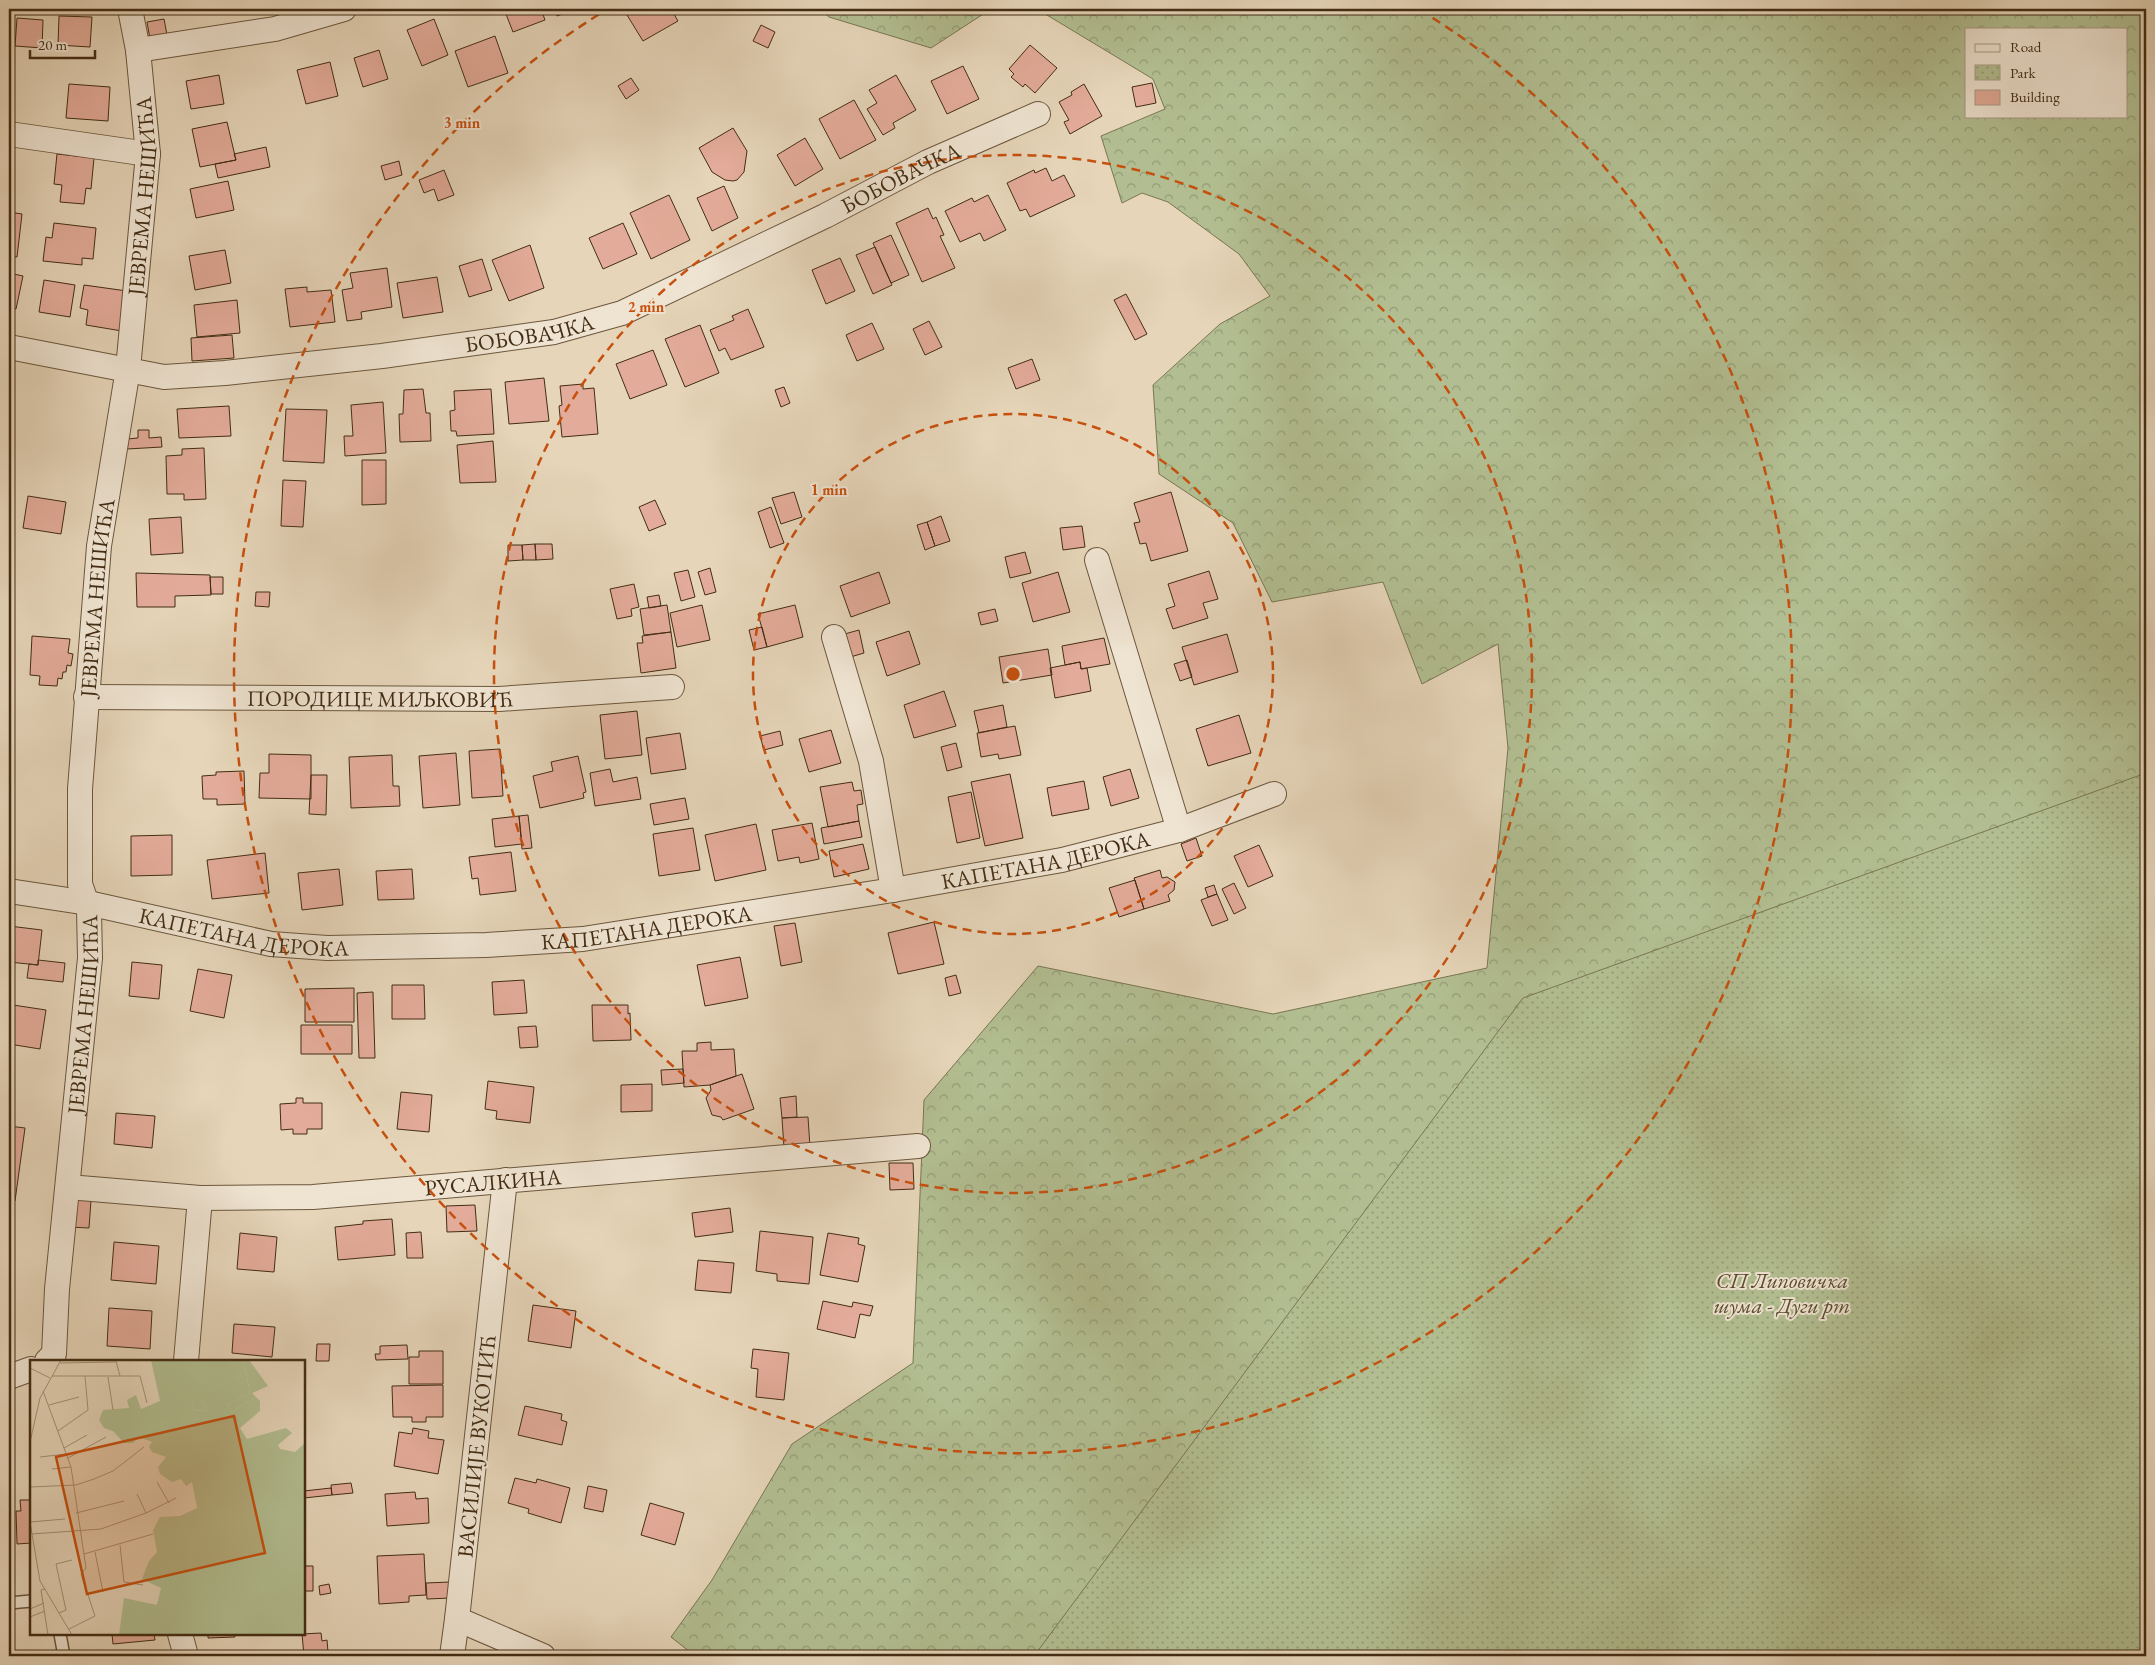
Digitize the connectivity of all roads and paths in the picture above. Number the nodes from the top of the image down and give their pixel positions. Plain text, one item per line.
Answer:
1 (130, 9) edge
2 (344, 9) edge
3 (138, 50) junction
4 (1038, 114) dead end
5 (9, 134) edge
6 (148, 154) junction
7 (9, 347) edge
8 (128, 369) junction
9 (1097, 560) dead end
10 (834, 637) dead end
11 (672, 687) dead end
12 (86, 697) junction
13 (1274, 794) dead end
14 (1179, 830) junction
15 (893, 890) junction
16 (9, 891) edge
17 (88, 903) junction
18 (918, 1146) dead end
19 (505, 1180) junction
20 (68, 1187) junction
21 (200, 1198) junction
22 (49, 1360) edge
23 (186, 1360) edge
24 (30, 1369) edge
25 (9, 1377) edge
26 (30, 1601) edge
27 (9, 1603) edge
28 (457, 1619) junction
29 (60, 1635) edge
30 (180, 1635) edge
31 (64, 1656) edge
32 (186, 1656) edge
33 (452, 1656) edge
34 (543, 1656) edge

1 - 3 street, ЈЕВРЕМА НЕШИЋА
2 - 3 street
3 - 6 street, ЈЕВРЕМА НЕШИЋА
4 - 8 street, БОБОВАЧКА
5 - 6 street
6 - 8 street, ЈЕВРЕМА НЕШИЋА
7 - 8 street, БОБОВАЧКА
8 - 12 street, ЈЕВРЕМА НЕШИЋА
9 - 14 street
10 - 15 street
11 - 12 street, ПОРОДИЦЕ МИЉКОВИЋ
12 - 17 street, ЈЕВРЕМА НЕШИЋА
13 - 14 street, КАПЕТАНА ДЕРОКА
14 - 15 street, КАПЕТАНА ДЕРОКА
15 - 17 street, КАПЕТАНА ДЕРОКА
16 - 17 street, КАПЕТАНА ДЕРОКА
17 - 20 street, ЈЕВРЕМА НЕШИЋА
18 - 19 street, РУСАЛКИНА
19 - 21 street, РУСАЛКИНА
19 - 28 street, ВАСИЛИЈЕ ВУКОТИЋ
20 - 21 street, РУСАЛКИНА
20 - 22 street, ЈЕВРЕМА НЕШИЋА
21 - 23 street
24 - 25 street
26 - 27 lane
28 - 33 street, ВАСИЛИЈЕ ВУКОТИЋ
28 - 34 street
29 - 31 lane
30 - 32 street

